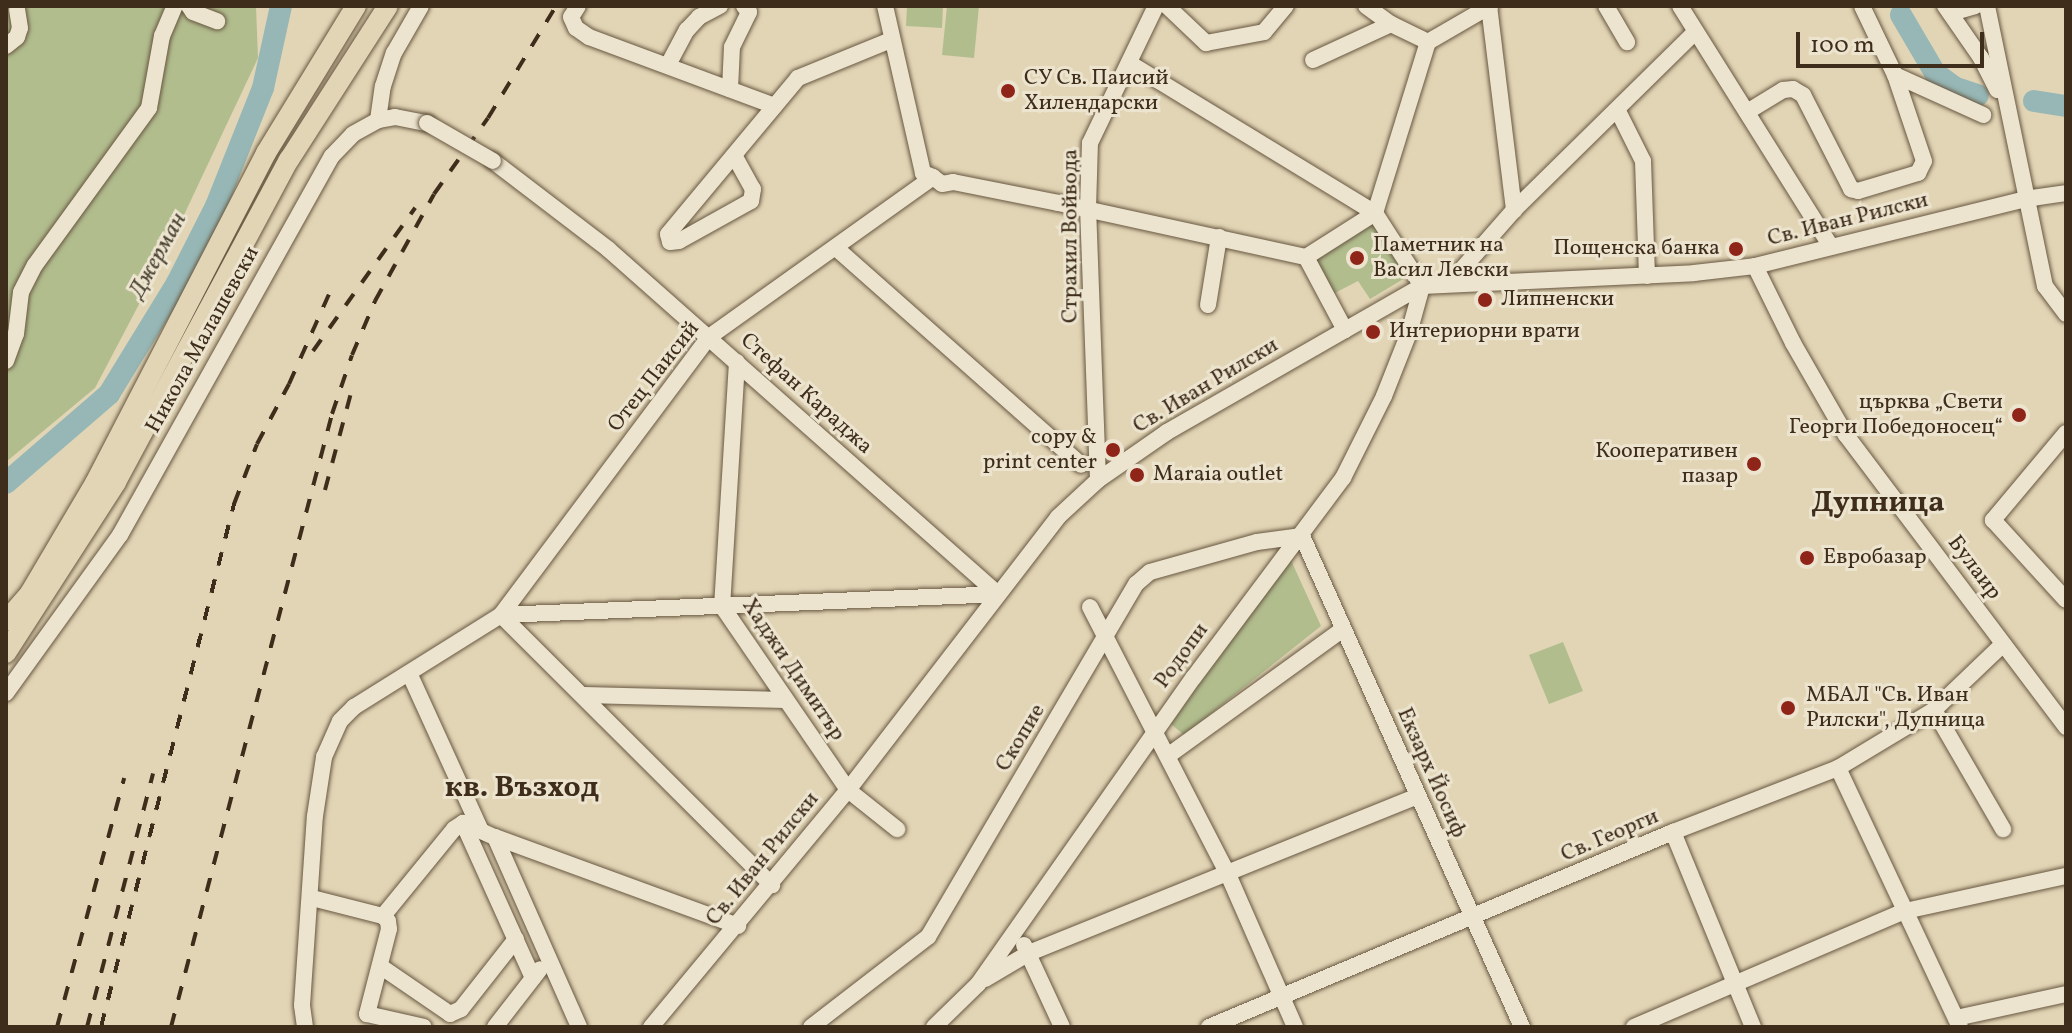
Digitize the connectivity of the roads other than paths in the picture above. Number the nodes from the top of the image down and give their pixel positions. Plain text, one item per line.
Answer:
1 (175, 6) edge
2 (189, 6) edge
3 (356, 6) edge
4 (388, 6) edge
5 (421, 6) edge
6 (720, 6) edge
7 (744, 6) edge
8 (885, 6) edge
9 (1156, 6) edge
10 (1167, 6) edge
11 (1286, 6) edge
12 (1366, 6) edge
13 (1489, 6) edge
14 (1606, 6) edge
15 (1680, 6) edge
16 (1946, 6) edge
17 (1975, 6) edge
18 (1987, 6) edge
19 (1869, 8) edge
20 (15, 9) edge
21 (574, 11) edge
22 (217, 21) dead end
23 (1391, 24) junction
24 (1695, 32) junction
25 (891, 40) junction
26 (1428, 42) junction
27 (1627, 42) dead end
28 (6, 46) edge
29 (1313, 60) dead end
30 (1129, 63) junction
31 (668, 65) junction
32 (1895, 75) junction
33 (730, 89) junction
34 (775, 106) junction
35 (2006, 109) junction
36 (1618, 111) junction
37 (1747, 112) junction
38 (1983, 115) dead end
39 (378, 120) junction
40 (735, 157) junction
41 (933, 177) junction
42 (1089, 177) junction
43 (2066, 193) edge
44 (2025, 199) junction
45 (1058, 203) junction
46 (1088, 209) junction
47 (1514, 210) junction
48 (1375, 213) junction
49 (1219, 237) junction
50 (1831, 247) junction
51 (836, 248) junction
52 (1306, 257) junction
53 (1755, 266) junction
54 (1647, 276) junction
55 (1449, 284) junction
56 (1422, 286) junction
57 (1208, 305) dead end
58 (2063, 305) edge
59 (1345, 330) junction
60 (709, 337) junction
61 (6, 361) edge
62 (737, 362) junction
63 (2066, 433) edge
64 (1081, 465) dead end
65 (1098, 480) junction
66 (1302, 536) junction
67 (998, 594) junction
68 (2066, 600) edge
69 (722, 606) junction
70 (1090, 607) dead end
71 (501, 615) junction
72 (6, 621) edge
73 (1343, 629) junction
74 (1107, 636) junction
75 (2003, 644) junction
76 (6, 653) edge
77 (410, 675) junction
78 (6, 693) edge
79 (584, 695) junction
80 (785, 700) junction
81 (1934, 710) junction
82 (2066, 727) edge
83 (1157, 731) junction
84 (1169, 755) junction
85 (1838, 768) junction
86 (848, 790) junction
87 (1418, 796) junction
88 (463, 823) junction
89 (897, 829) dead end
90 (2003, 829) dead end
91 (1673, 832) junction
92 (488, 834) junction
93 (1227, 872) junction
94 (2066, 876) edge
95 (772, 885) junction
96 (312, 898) junction
97 (1905, 911) junction
98 (383, 916) junction
99 (1472, 919) junction
100 (738, 926) junction
101 (1016, 929) junction
102 (516, 939) junction
103 (1029, 953) junction
104 (548, 958) junction
105 (380, 966) junction
106 (533, 978) junction
107 (978, 984) junction
108 (1735, 984) junction
109 (2066, 994) edge
110 (1282, 998) junction
111 (1958, 1023) edge
112 (305, 1027) edge
113 (424, 1027) edge
114 (495, 1027) edge
115 (579, 1027) edge
116 (651, 1027) edge
117 (811, 1027) edge
118 (934, 1027) edge
119 (1062, 1027) edge
120 (1209, 1027) edge
121 (1295, 1027) edge
122 (1522, 1027) edge
123 (1634, 1027) edge
124 (1753, 1027) edge

1 - 61 street
2 - 22 street
3 - 72 main road
4 - 76 main road
5 - 39 street
6 - 31 street
7 - 33 street
8 - 25 street
9 - 30 street, Страхил Войвода
10 - 11 street
12 - 23 street
13 - 26 street
13 - 47 street
14 - 27 street
15 - 24 street
16 - 17 street
16 - 35 street
18 - 35 street
19 - 32 street
20 - 28 street
21 - 31 street
23 - 26 street
23 - 29 street
24 - 36 street
24 - 37 street
25 - 34 street
25 - 41 street
26 - 48 street
30 - 42 street, Страхил Войвода
30 - 48 street
31 - 33 street
32 - 37 street
32 - 38 street
33 - 34 street
34 - 40 street
35 - 44 street
36 - 47 street
36 - 54 street
37 - 50 street
39 - 60 street, Стефан Караджа, bridge
39 - 78 street, Никола Малашевски
40 - 40 street
41 - 45 street
41 - 51 street, Отец Паисий
42 - 45 street
42 - 46 street, Страхил Войвода
43 - 44 street, Св. Иван Рилски
44 - 50 street, Св. Иван Рилски
44 - 58 street
45 - 46 street
46 - 49 street
46 - 65 street, Страхил Войвода
47 - 55 street
48 - 52 street
48 - 56 street
49 - 52 street
49 - 57 street
50 - 53 street, Св. Иван Рилски
51 - 60 street, Отец Паисий
51 - 64 street
52 - 59 street
53 - 54 street, Св. Иван Рилски
53 - 75 street, Булаир
54 - 55 street, Св. Иван Рилски
55 - 56 street, Св. Иван Рилски
56 - 59 street, Св. Иван Рилски
56 - 66 street, Родопи
59 - 65 street, Св. Иван Рилски
60 - 62 street, Стефан Караджа
60 - 71 street, Отец Паисий
62 - 67 street, Стефан Караджа
62 - 69 street, Хаджи Димитър
63 - 68 street
65 - 67 street, Св. Иван Рилски
66 - 73 street, Екзарх Йосиф
66 - 74 street, Скопие
66 - 83 street, Родопи
67 - 69 street
67 - 86 street, Св. Иван Рилски
69 - 71 street
69 - 80 street, Хаджи Димитър
70 - 74 street
71 - 77 street, Отец Паисий
71 - 79 street
73 - 84 street
73 - 87 street, Екзарх Йосиф
74 - 83 street
74 - 117 street, Скопие
75 - 81 street, Св. Георги
75 - 82 street, Булаир
77 - 92 street
77 - 96 street, Отец Паисий
79 - 80 street
79 - 95 street
80 - 86 street, Хаджи Димитър
81 - 85 street, Св. Георги
81 - 90 street
83 - 84 street
83 - 101 street, Родопи
84 - 93 street
85 - 91 street, Св. Георги
85 - 97 street
86 - 89 street, Хаджи Димитър
86 - 95 street, Св. Иван Рилски
87 - 93 street
87 - 99 street, Екзарх Йосиф
88 - 92 street
88 - 98 street
88 - 102 street
91 - 99 street, Св. Георги
91 - 108 street
92 - 100 street
92 - 104 street
93 - 103 street
93 - 110 street
94 - 97 street
95 - 100 street, Св. Иван Рилски
96 - 98 street
96 - 112 street
97 - 108 street
97 - 111 street
98 - 105 street
99 - 110 street, Св. Георги
99 - 122 street, Екзарх Йосиф
100 - 116 street, Св. Иван Рилски
101 - 103 street
101 - 107 street, Родопи
102 - 105 street
102 - 106 street
103 - 107 street
103 - 119 street
104 - 106 street
104 - 115 street
105 - 113 street
106 - 114 street
107 - 118 street, Родопи
108 - 123 street
108 - 124 street
109 - 111 street
110 - 120 street, Св. Георги
110 - 121 street

